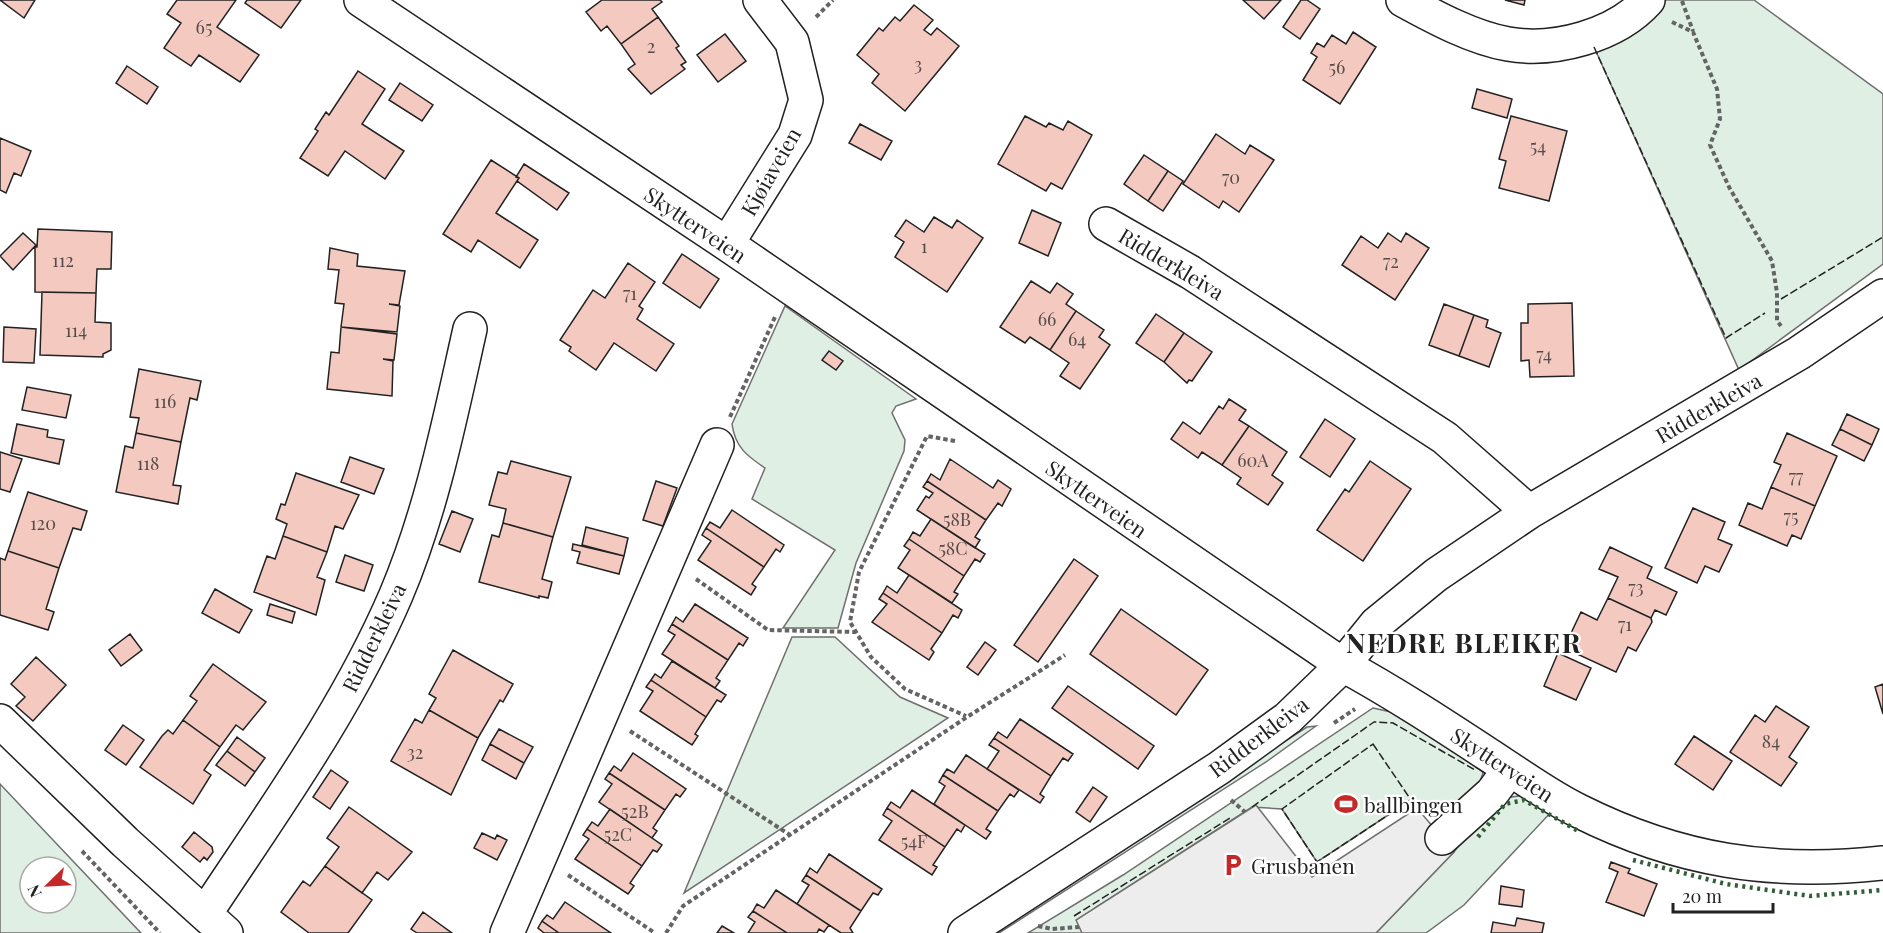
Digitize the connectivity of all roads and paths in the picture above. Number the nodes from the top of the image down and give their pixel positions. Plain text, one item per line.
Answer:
1 (362, 0) edge
2 (760, 0) edge
3 (1403, 0) edge
4 (1682, 0) edge
5 (1646, 2) edge
6 (1693, 32) junction
7 (1106, 224) dead end
8 (727, 244) junction
9 (789, 287) junction
10 (1883, 296) edge
11 (470, 329) dead end
12 (1799, 353) junction
13 (927, 436) dead end
14 (717, 445) joint
15 (1529, 512) junction
16 (668, 560) junction
17 (856, 632) junction
18 (1065, 656) dead end
19 (1343, 665) junction
20 (602, 713) junction
21 (967, 717) junction
22 (0, 720) edge
23 (1510, 769) junction
24 (1226, 796) dead end
25 (1245, 812) dead end
26 (790, 835) junction
27 (1442, 838) dead end
28 (540, 856) junction
29 (1883, 863) edge
30 (216, 923) edge
31 (1028, 924) dead end
32 (1079, 927) dead end
33 (507, 933) edge
34 (655, 933) edge
35 (666, 933) edge
36 (965, 933) edge

1 - 8 street, Skytterveien
2 - 8 street, Kjøiaveien
3 - 5 street
4 - 6 path
5 - 6 path
6 - 12 path
7 - 15 street, Ridderkleiva
8 - 9 street, Skytterveien
9 - 14 path
9 - 19 street, Skytterveien
10 - 12 street, Ridderkleiva
11 - 30 street, Ridderkleiva
12 - 15 street, Ridderkleiva
13 - 17 path
14 - 16 street
15 - 19 street, Ridderkleiva
16 - 17 path
16 - 20 street
17 - 21 path
18 - 21 path
19 - 23 street, Skytterveien
19 - 36 street, Ridderkleiva
20 - 26 path
20 - 28 street
21 - 26 path
22 - 30 street, Ridderkleiva
23 - 27 street
23 - 29 street, Skytterveien
24 - 25 path
26 - 35 path
28 - 33 street
28 - 34 path
31 - 32 path

